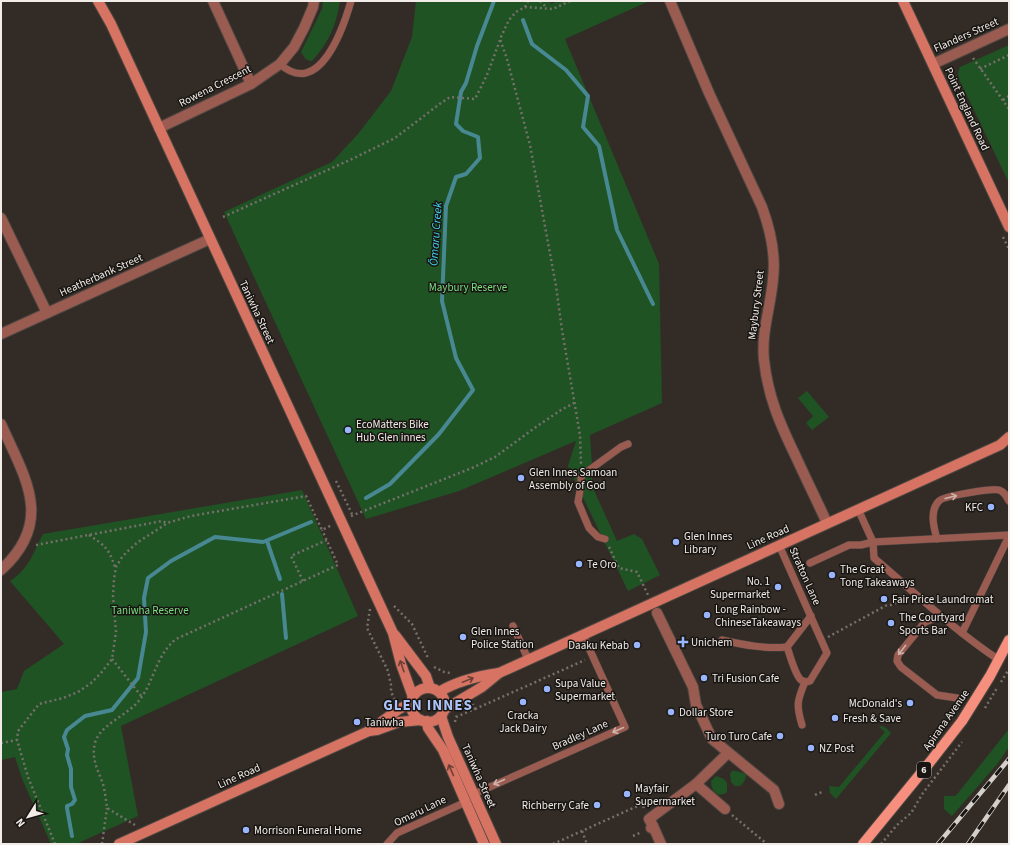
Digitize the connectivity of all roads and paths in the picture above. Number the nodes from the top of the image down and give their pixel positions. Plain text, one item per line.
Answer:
1 (98, 1) edge
2 (213, 1) edge
3 (314, 1) edge
4 (351, 1) edge
5 (528, 1) edge
6 (540, 1) edge
7 (570, 1) edge
8 (670, 1) edge
9 (903, 1) edge
10 (525, 7) junction
11 (547, 9) junction
12 (1009, 29) edge
13 (500, 39) junction
14 (1009, 55) edge
15 (973, 58) dead end
16 (280, 64) junction
17 (933, 64) junction
18 (980, 69) junction
19 (251, 84) junction
20 (1009, 96) edge
21 (1003, 100) junction
22 (1009, 109) edge
23 (159, 128) junction
24 (223, 217) dead end
25 (1, 218) edge
26 (1009, 227) edge
27 (210, 238) junction
28 (47, 313) junction
29 (1, 334) edge
30 (574, 403) junction
31 (1, 424) edge
32 (1007, 441) edge
33 (628, 444) dead end
34 (581, 476) junction
35 (1009, 501) edge
36 (858, 509) junction
37 (354, 515) dead end
38 (167, 523) junction
39 (827, 523) junction
40 (329, 526) dead end
41 (322, 530) junction
42 (89, 535) junction
43 (605, 539) dead end
44 (937, 539) junction
45 (327, 540) junction
46 (1008, 540) edge
47 (873, 542) junction
48 (36, 545) dead end
49 (779, 545) junction
50 (810, 563) dead end
51 (116, 567) junction
52 (1, 570) edge
53 (637, 572) dead end
54 (303, 581) junction
55 (910, 589) junction
56 (648, 596) dead end
57 (390, 603) dead end
58 (370, 609) dead end
59 (657, 613) dead end
60 (811, 616) junction
61 (941, 616) junction
62 (513, 626) dead end
63 (393, 633) junction
64 (962, 633) junction
65 (582, 635) junction
66 (722, 640) dead end
67 (1009, 640) edge
68 (821, 641) junction
69 (787, 647) junction
70 (112, 659) junction
71 (528, 659) junction
72 (587, 659) dead end
73 (999, 660) junction
74 (429, 661) dead end
75 (431, 665) dead end
76 (454, 673) dead end
77 (499, 673) junction
78 (805, 682) junction
79 (435, 690) junction
80 (142, 697) junction
81 (470, 698) dead end
82 (956, 698) dead end
83 (413, 700) junction
84 (397, 705) dead end
85 (475, 709) junction
86 (443, 713) junction
87 (424, 720) junction
88 (802, 725) dead end
89 (457, 728) dead end
90 (369, 731) junction
91 (17, 740) junction
92 (1, 742) edge
93 (728, 753) junction
94 (696, 784) junction
95 (822, 792) dead end
96 (474, 794) junction
97 (815, 795) dead end
98 (466, 802) junction
99 (779, 804) dead end
100 (107, 808) junction
101 (725, 809) joint
102 (651, 825) junction
103 (137, 826) dead end
104 (582, 831) junction
105 (55, 844) edge
106 (102, 844) edge
107 (119, 844) edge
108 (387, 844) edge
109 (484, 844) edge
110 (496, 844) edge
111 (554, 844) edge
112 (588, 844) edge
113 (661, 844) edge
114 (767, 844) edge
115 (863, 844) edge

1 - 23 main road, Taniwha Street
2 - 19 street
3 - 16 street, Rowena Crescent
4 - 16 lane
5 - 10 path
6 - 11 path
7 - 11 path
8 - 39 street, Maybury Street
9 - 17 main road, Point England Road
10 - 11 path
10 - 13 path
12 - 17 street, Flanders Street
13 - 24 path
13 - 30 path
14 - 18 path
15 - 18 path
16 - 19 street, Rowena Crescent
17 - 26 main road, Point England Road
18 - 21 path
19 - 23 street, Rowena Crescent
20 - 21 path
21 - 22 path
23 - 27 main road, Taniwha Street
25 - 28 street
27 - 28 street, Heatherbank Street
27 - 63 main road, Taniwha Street
28 - 29 street, Heatherbank Street
30 - 34 path
30 - 37 path
31 - 52 street
32 - 36 main road, Line Road
33 - 34 lane
34 - 43 lane
44 -> 35 lane
36 - 39 main road, Line Road
36 - 47 lane
38 - 41 path
38 - 42 path
38 - 51 path
39 - 49 main road, Line Road
40 - 41 path
41 - 45 path
42 - 48 path
42 - 51 path
44 - 46 lane
44 - 47 lane
45 - 54 path
45 - 54 path
46 - 64 lane
47 - 50 lane
47 - 55 lane
49 - 60 lane, Stratton Lane
49 - 65 main road, Line Road
51 - 70 path
53 - 56 path
54 - 80 path
55 - 61 lane
55 - 68 path
57 - 74 path
58 - 84 path
59 - 93 street
60 - 68 lane, Stratton Lane
60 - 69 lane, Stratton Lane
61 - 64 lane
61 -> 82 lane
62 - 71 lane
63 - 79 main road, Taniwha Street
83 -> 63 main road, Taniwha Street
64 - 73 lane
65 - 71 main road, Line Road
65 -> 96 lane, Bradley Lane
66 - 69 lane
67 - 73 main road, Apirana Avenue / 6
68 - 78 lane, Stratton Lane
69 - 78 lane
70 - 80 path
70 - 91 path
71 - 77 main road, Line Road
72 - 85 path
73 - 115 main road, Apirana Avenue / 6
75 - 76 path
79 -> 77 main road, Line Road
77 - 86 main road, Line Road
78 - 88 lane
79 - 83 main road
79 - 86 main road
80 - 100 path
81 - 85 path
83 - 87 main road
83 - 90 main road, Line Road
85 - 89 path
86 - 87 main road
86 - 96 main road, Taniwha Street
87 - 90 main road, Line Road
98 -> 87 main road, Taniwha Street
90 - 107 main road, Line Road
91 - 92 path
91 - 105 path
93 - 94 street
93 - 99 street
94 - 101 street
94 - 102 street
95 - 97 path
96 - 110 main road, Taniwha Street
98 - 108 lane, Omaru Lane
98 - 109 main road, Taniwha Street
100 - 103 path
100 - 106 path
101 - 114 path
102 - 104 path
102 - 113 street
104 - 111 path
104 - 112 path

